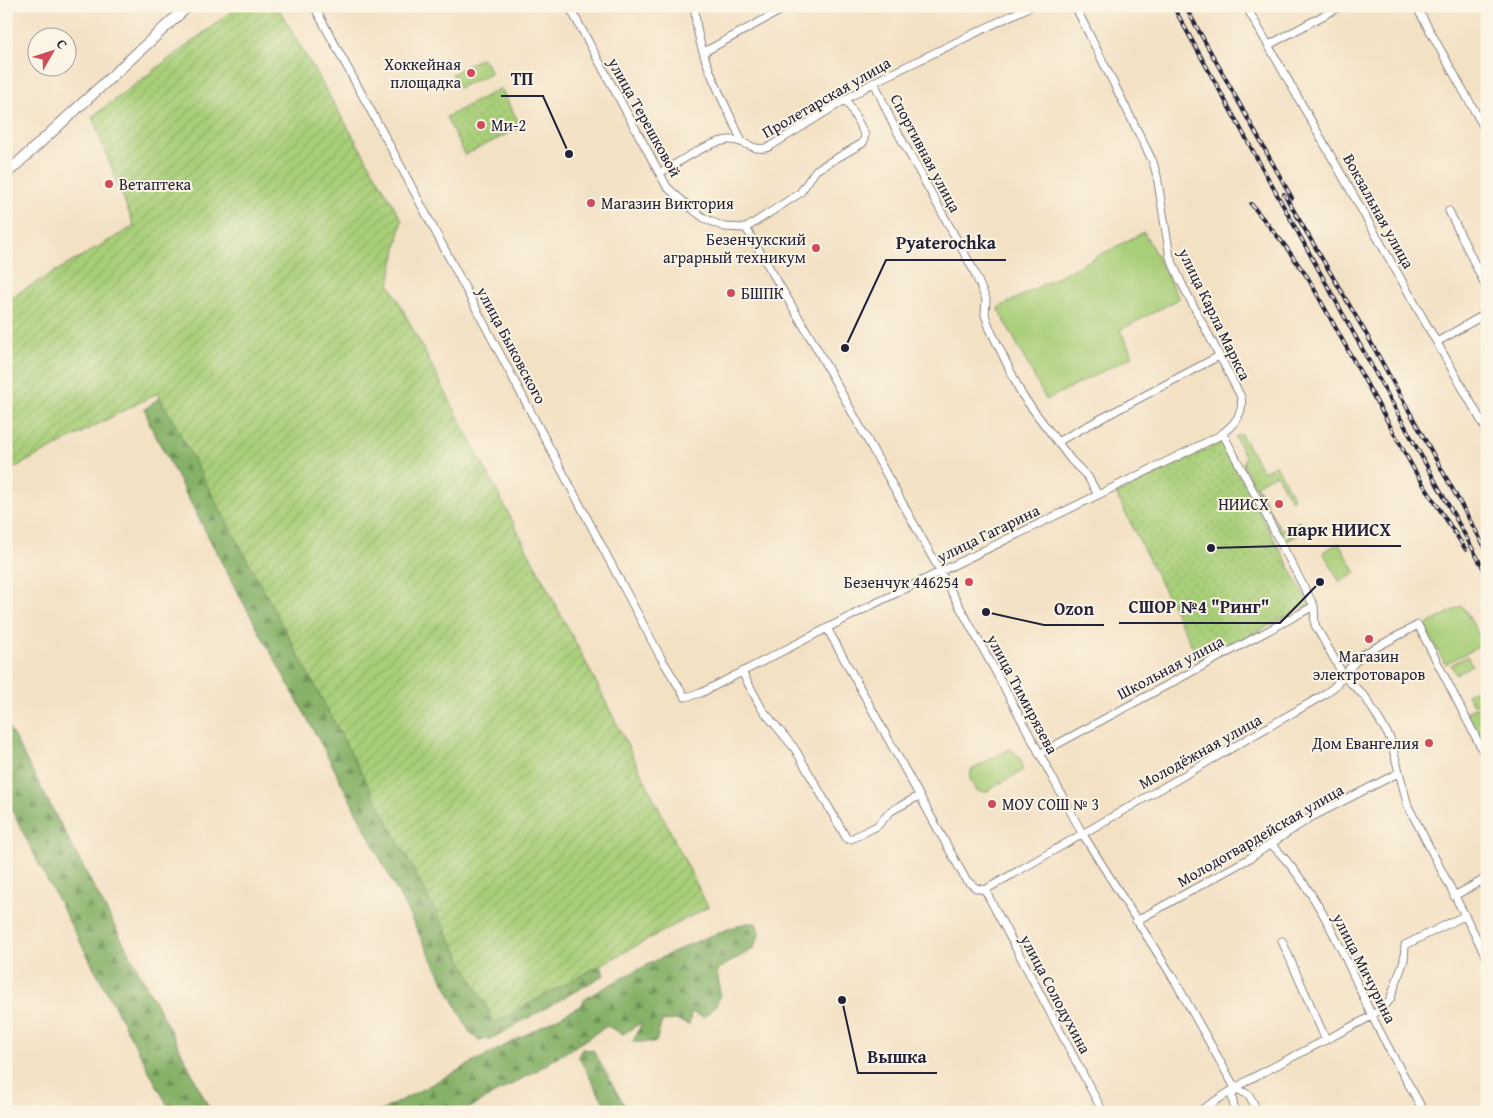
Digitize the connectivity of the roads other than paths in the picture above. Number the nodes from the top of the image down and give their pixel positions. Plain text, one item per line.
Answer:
1 (188, 6) edge
2 (314, 6) edge
3 (569, 6) edge
4 (695, 6) edge
5 (789, 6) edge
6 (1031, 6) edge
7 (1075, 6) edge
8 (1246, 6) edge
9 (1341, 6) edge
10 (1416, 6) edge
11 (1269, 45) junction
12 (704, 52) junction
13 (874, 82) junction
14 (846, 99) junction
15 (1487, 132) edge
16 (742, 142) junction
17 (6, 174) edge
18 (660, 174) junction
19 (1449, 212) dead end
20 (746, 228) junction
21 (1487, 289) edge
22 (1487, 313) edge
23 (1437, 342) junction
24 (1219, 356) junction
25 (1487, 431) edge
26 (1223, 434) junction
27 (1057, 442) junction
28 (1098, 495) junction
29 (940, 571) junction
30 (1314, 606) junction
31 (827, 628) junction
32 (742, 672) junction
33 (1344, 676) junction
34 (684, 697) joint
35 (1039, 754) junction
36 (1487, 759) edge
37 (1398, 773) junction
38 (919, 796) junction
39 (1082, 833) junction
40 (1271, 844) junction
41 (1487, 878) edge
42 (985, 890) junction
43 (1454, 896) junction
44 (1464, 916) junction
45 (1136, 921) junction
46 (1282, 941) dead end
47 (1487, 958) edge
48 (1372, 1016) junction
49 (1326, 1040) junction
50 (1235, 1088) junction
51 (1103, 1112) edge
52 (1198, 1112) edge
53 (1235, 1112) edge
54 (1258, 1112) edge
55 (1424, 1112) edge

1 - 17 main road
2 - 34 street, улица Быковского
3 - 18 street, улица Терешковой
4 - 12 street
5 - 12 street
6 - 13 street, Пролетарская улица
7 - 24 street, улица Карла Маркса
8 - 11 street, Вокзальная улица
9 - 11 street
10 - 15 street
11 - 23 street, Вокзальная улица
12 - 16 street
13 - 14 street, Пролетарская улица
13 - 27 street, Спортивная улица
14 - 16 street, Пролетарская улица
14 - 20 street
16 - 18 street, Пролетарская улица
18 - 20 street, улица Терешковой
19 - 21 street
20 - 29 street, улица Тимирязева
22 - 23 street
23 - 25 street, Вокзальная улица
24 - 26 street, улица Карла Маркса
24 - 27 street
26 - 28 street, улица Гагарина
26 - 30 street
27 - 28 street, Спортивная улица
28 - 29 street, улица Гагарина
29 - 31 street, улица Гагарина
29 - 35 street, улица Тимирязева
30 - 33 street
30 - 35 street, Школьная улица
31 - 32 street, улица Гагарина
31 - 38 street
32 - 34 street, улица Гагарина
32 - 38 street
33 - 36 street, Молодёжная улица
33 - 37 street
33 - 39 street, Молодёжная улица
35 - 39 street, улица Тимирязева
37 - 40 street, Молодогвардейская улица
37 - 43 street
38 - 42 street
39 - 42 street, Молодёжная улица
39 - 45 street, улица Тимирязева
40 - 45 street, Молодогвардейская улица
40 - 48 street, улица Мичурина
41 - 43 street
42 - 51 street, улица Солодухина
43 - 44 street
44 - 47 street
44 - 48 street
45 - 50 street, улица Тимирязева
46 - 49 street
48 - 49 street
48 - 55 street, улица Мичурина
49 - 50 street
50 - 52 street
50 - 53 street
50 - 54 street, улица Тимирязева

